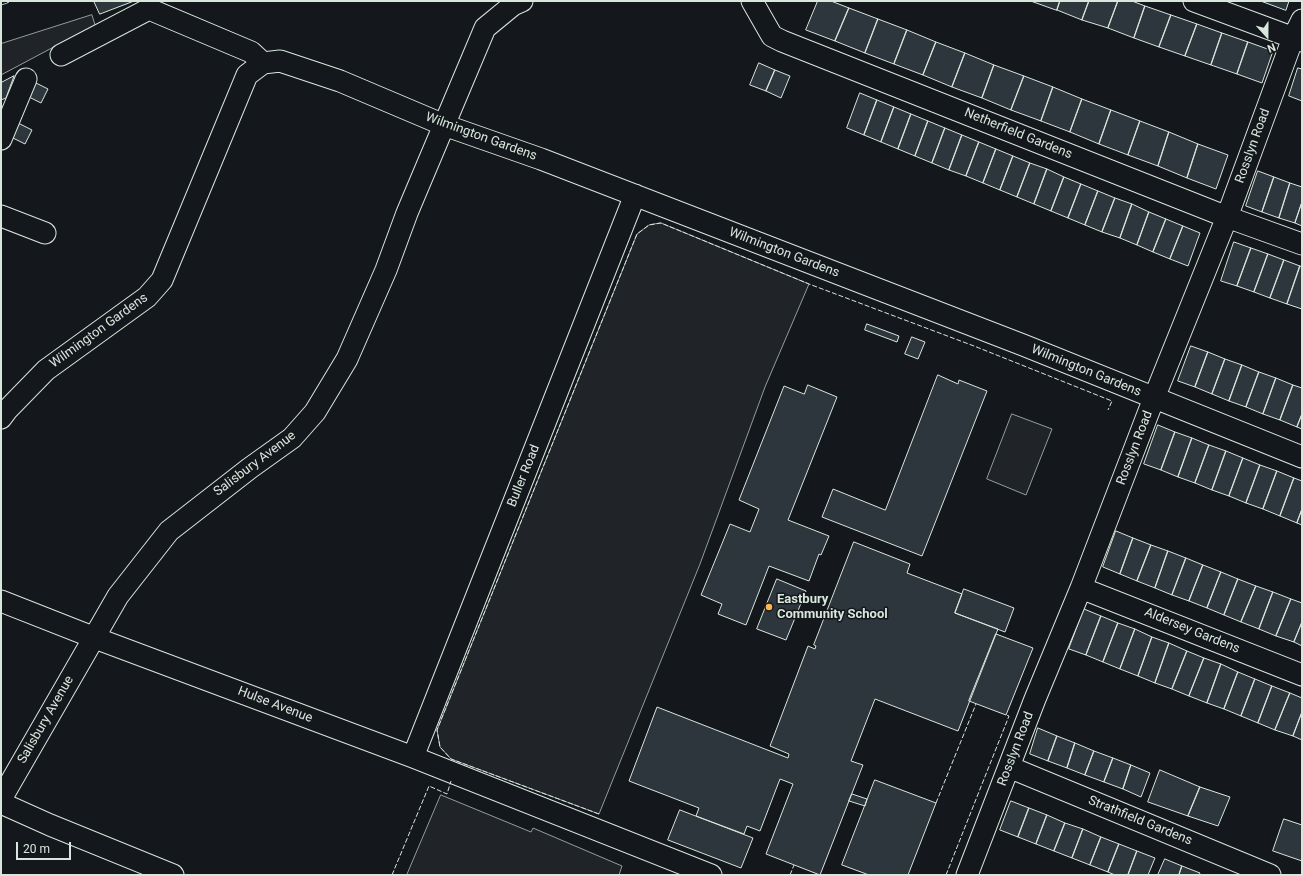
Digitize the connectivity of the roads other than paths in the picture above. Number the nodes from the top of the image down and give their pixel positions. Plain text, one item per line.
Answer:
1 (522, 1) edge
2 (752, 1) edge
3 (1194, 1) edge
4 (1299, 33) edge
5 (61, 55) dead end
6 (263, 63) junction
7 (26, 79) dead end
8 (444, 125) junction
9 (1, 139) edge
10 (635, 195) junction
11 (1, 216) edge
12 (1227, 217) junction
13 (45, 233) dead end
14 (1302, 244) edge
15 (1154, 398) junction
16 (1, 418) edge
17 (1302, 457) edge
18 (1081, 588) junction
19 (1, 601) edge
20 (95, 638) junction
21 (1302, 675) edge
22 (413, 757) junction
23 (1009, 767) junction
24 (1, 799) edge
25 (1, 803) edge
26 (173, 875) edge
27 (711, 875) edge
28 (967, 875) edge
29 (1270, 875) edge

1 - 8 street, Salisbury Avenue
2 - 12 street, Netherfield Gardens
3 - 4 street
4 - 12 street, Rosslyn Road
5 - 6 street
6 - 8 street, Wilmington Gardens
6 - 16 street, Wilmington Gardens
7 - 9 street
8 - 10 street, Wilmington Gardens
8 - 20 street, Salisbury Avenue
10 - 15 street, Wilmington Gardens
10 - 22 street, Buller Road
11 - 13 street
12 - 14 street, Netherfield Gardens
12 - 15 street, Rosslyn Road
15 - 17 street, Wilmington Gardens
15 - 18 street, Rosslyn Road
18 - 21 street, Aldersey Gardens
18 - 23 street, Rosslyn Road
19 - 20 street, Hulse Avenue
20 - 22 street, Hulse Avenue
20 - 24 street, Salisbury Avenue
22 - 27 street, Hulse Avenue
23 - 28 street, Rosslyn Road
23 - 29 street, Strathfield Gardens
25 - 26 street

